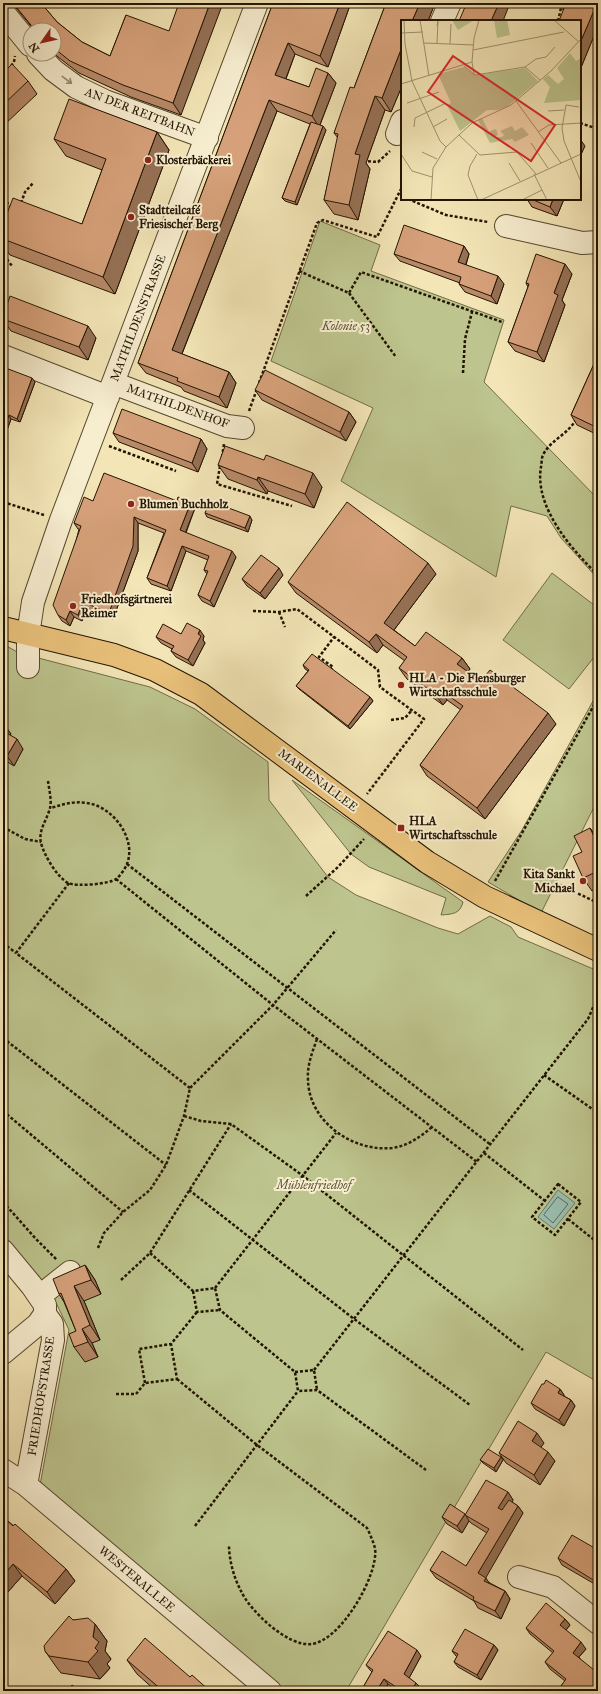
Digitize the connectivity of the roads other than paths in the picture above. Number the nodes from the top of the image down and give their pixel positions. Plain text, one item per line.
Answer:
1 (257, 3) edge
2 (450, 3) edge
3 (3, 12) edge
4 (442, 20) edge
5 (22, 35) edge
6 (46, 62) edge
7 (207, 138) junction
8 (506, 226) road end
9 (598, 242) edge
10 (3, 356) edge
11 (110, 390) junction
12 (235, 427) road end
13 (3, 628) edge
14 (28, 635) junction
15 (28, 668) dead end
16 (598, 950) edge
17 (3, 1251) edge
18 (70, 1272) edge
19 (42, 1305) junction
20 (3, 1352) edge
21 (3, 1470) edge
22 (26, 1485) junction
23 (518, 1577) dead end
24 (598, 1623) edge
25 (270, 1691) edge

1 - 7 street, MATHILDENSTRASSE
2 - 4 street
3 - 5 street
6 -> 7 street, AN DER REITBAHN
7 - 11 street, MATHILDENSTRASSE
8 - 9 street
10 - 11 street, MATHILDENHOF
11 - 12 street, MATHILDENHOF
11 - 14 street, MATHILDENSTRASSE
13 - 14 main road, MARIENALLEE
14 - 15 street, MATHILDENSTRASSE
14 - 16 main road, MARIENALLEE
17 - 19 street, FRIEDHOFSTRASSE
18 - 19 street
19 - 20 street
19 - 22 street, FRIEDHOFSTRASSE
21 - 22 street, WESTERALLEE
22 - 25 street, WESTERALLEE
23 - 24 street

